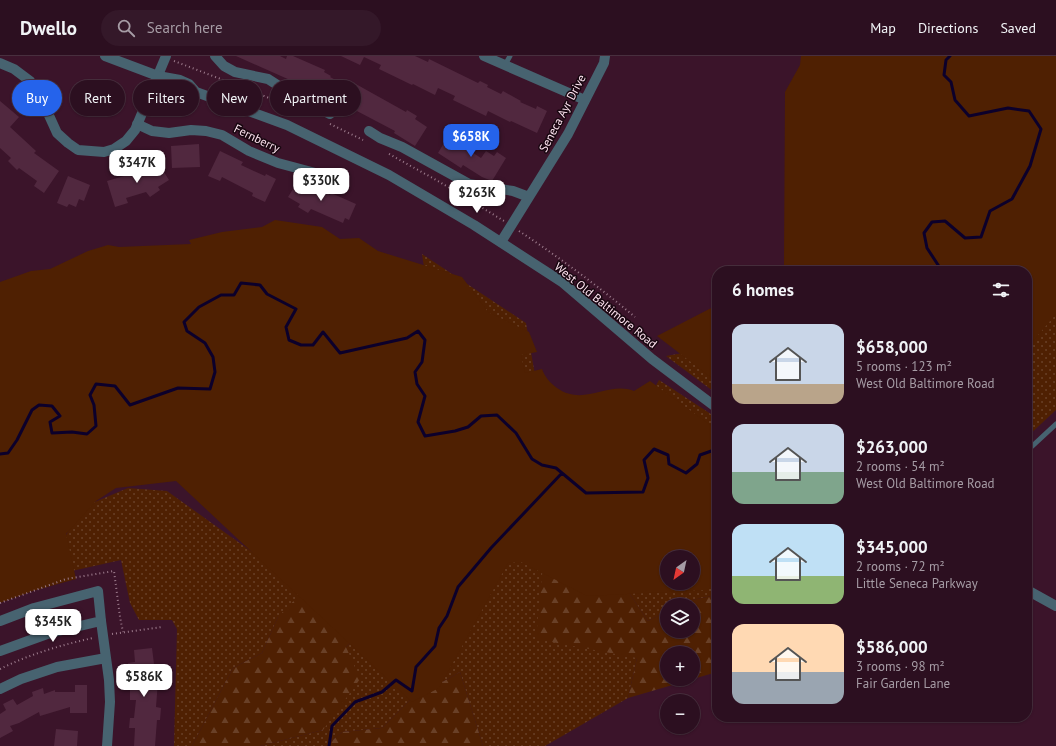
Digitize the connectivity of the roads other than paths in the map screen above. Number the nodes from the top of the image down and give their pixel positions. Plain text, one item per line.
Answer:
1 (105, 56) edge
2 (166, 56) edge
3 (214, 56) edge
4 (484, 56) edge
5 (605, 56) edge
6 (508, 60) edge
7 (0, 63) edge
8 (158, 76) junction
9 (270, 80) edge
10 (585, 100) junction
11 (137, 124) junction
12 (369, 131) dead end
13 (342, 182) dead end
14 (528, 197) junction
15 (501, 242) junction
16 (712, 404) edge
17 (1056, 424) edge
18 (1032, 446) edge
19 (1032, 593) edge
20 (1056, 606) edge
21 (0, 621) edge
22 (101, 621) junction
23 (0, 652) edge
24 (106, 658) junction
25 (0, 689) edge
26 (107, 746) edge

1 - 8 street, West Old Baltimore Road
2 - 8 street
3 - 9 street
4 - 6 street
5 - 10 street, Seneca Ayr Drive
6 - 10 street
7 - 11 street
8 - 11 street
8 - 15 street, West Old Baltimore Road
10 - 14 street, Seneca Ayr Drive
11 - 13 street, Fernberry
12 - 14 street
14 - 15 street, Seneca Ayr Drive
15 - 16 street, West Old Baltimore Road
17 - 18 lane
19 - 20 street
21 - 22 street
22 - 23 street
22 - 24 street
24 - 25 street
24 - 26 street

